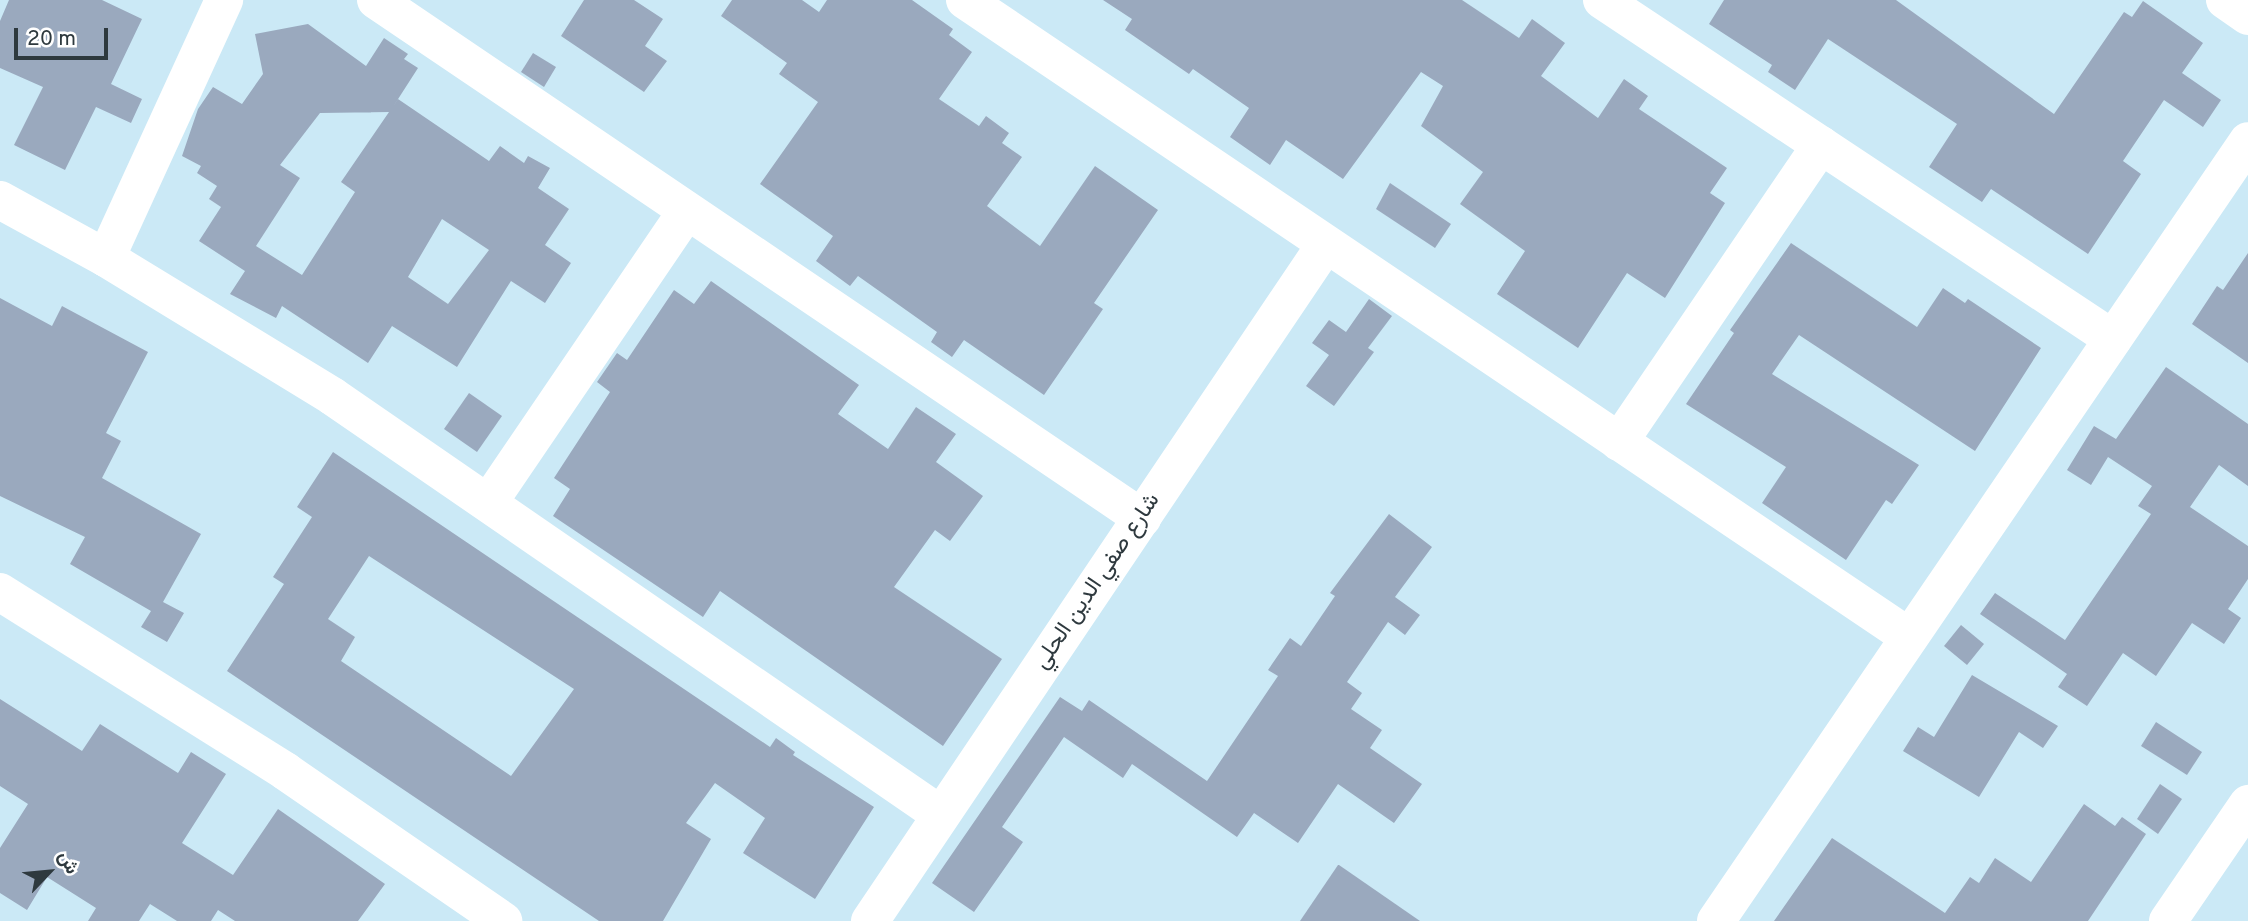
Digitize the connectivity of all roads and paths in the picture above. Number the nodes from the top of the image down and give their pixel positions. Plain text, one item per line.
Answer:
1 (225, 0) edge
2 (376, 0) edge
3 (965, 0) edge
4 (1602, 0) edge
5 (2225, 0) edge
6 (2248, 16) edge
7 (2248, 141) edge
8 (1821, 145) junction
9 (0, 200) edge
10 (687, 211) junction
11 (1326, 244) junction
12 (106, 258) junction
13 (2113, 339) junction
14 (1619, 442) junction
15 (489, 502) junction
16 (1142, 518) junction
17 (0, 592) edge
18 (1909, 637) junction
19 (2248, 804) edge
20 (941, 815) junction
21 (503, 921) edge
22 (870, 921) edge
23 (1716, 921) edge
24 (2168, 921) edge

1 - 12 street
2 - 10 street
3 - 11 street
4 - 8 street
5 - 6 street
7 - 13 street
8 - 13 street
8 - 14 street
9 - 12 street
10 - 15 street
10 - 16 street
11 - 14 street
11 - 16 street, شارع صفي الدين الحلي
12 - 15 street
13 - 18 street
14 - 18 street
15 - 20 street
16 - 20 street, شارع صفي الدين الحلي
17 - 21 street
18 - 23 street
19 - 24 street
20 - 22 street, شارع صفي الدين الحلي

